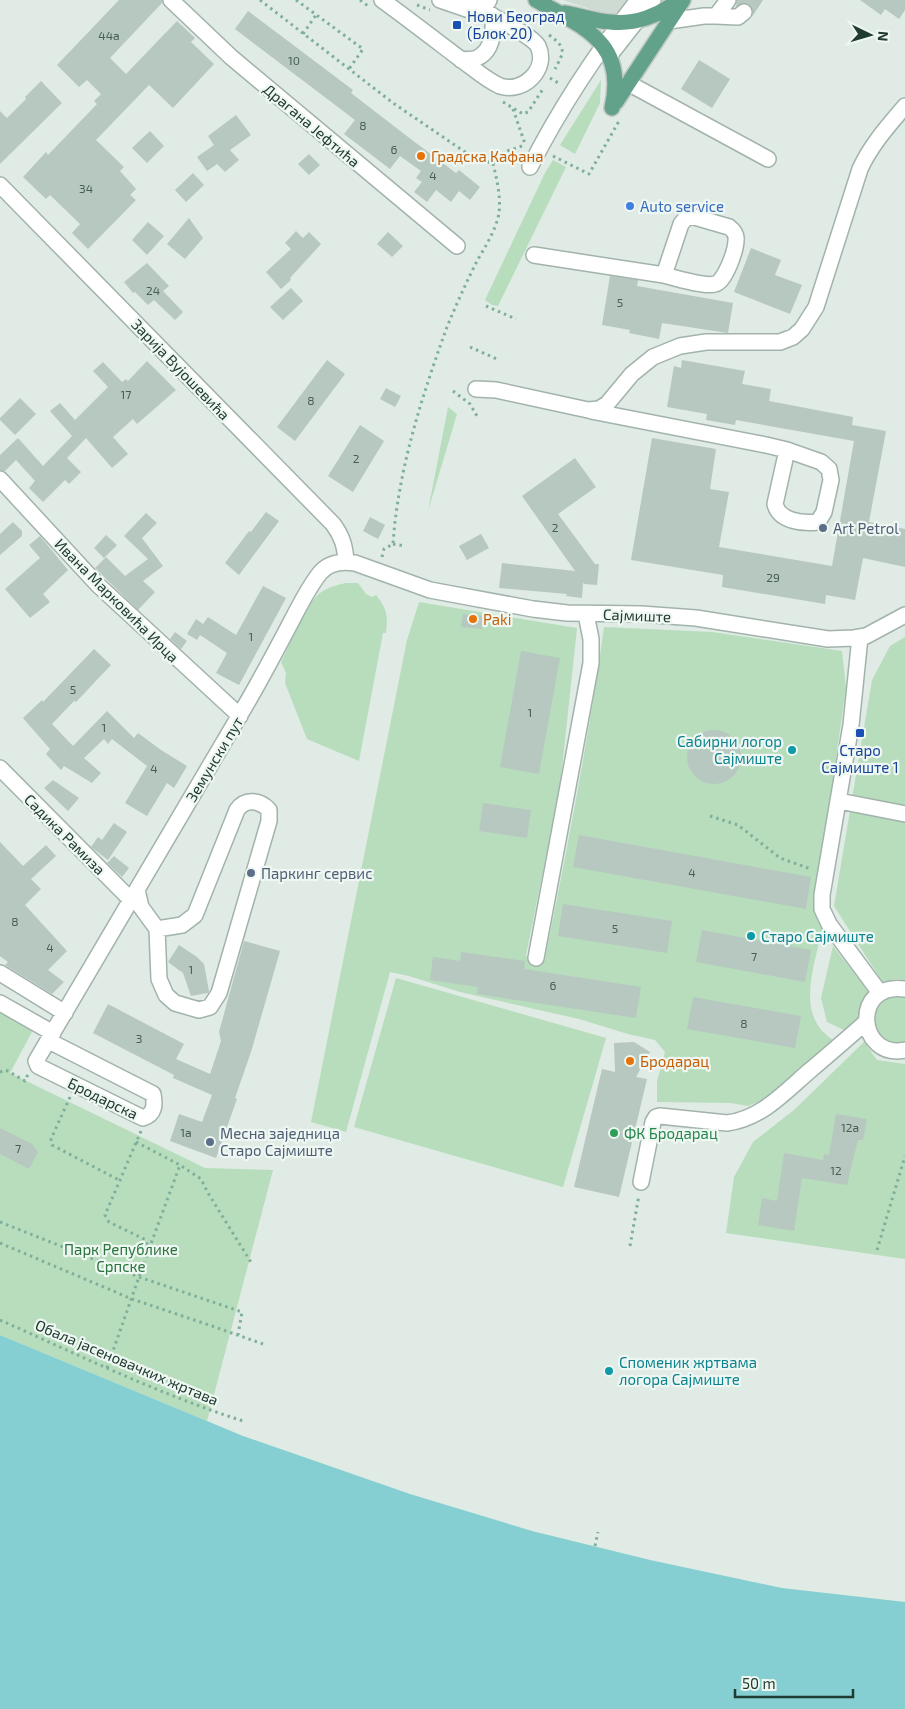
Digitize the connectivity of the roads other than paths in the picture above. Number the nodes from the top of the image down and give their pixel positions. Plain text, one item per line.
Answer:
1 (382, 0) edge
2 (440, 0) edge
3 (470, 0) edge
4 (536, 0) edge
5 (638, 0) edge
6 (653, 0) edge
7 (681, 0) edge
8 (728, 0) edge
9 (180, 3) edge
10 (488, 9) edge
11 (744, 12) dead end
12 (557, 13) junction
13 (716, 16) junction
14 (669, 21) junction
15 (628, 22) junction
16 (607, 50) junction
17 (462, 60) junction
18 (628, 83) junction
19 (905, 106) edge
20 (768, 159) dead end
21 (530, 167) dead end
22 (0, 185) edge
23 (457, 246) dead end
24 (534, 255) dead end
25 (664, 275) junction
26 (476, 390) dead end
27 (588, 410) junction
28 (787, 450) junction
29 (0, 479) edge
30 (346, 561) junction
31 (586, 614) junction
32 (905, 615) edge
33 (860, 637) junction
34 (240, 716) junction
35 (0, 768) edge
36 (839, 801) junction
37 (905, 814) edge
38 (134, 895) junction
39 (157, 929) junction
40 (536, 958) dead end
41 (0, 973) edge
42 (905, 988) edge
43 (880, 993) junction
44 (0, 1003) edge
45 (65, 1013) junction
46 (866, 1022) junction
47 (51, 1037) junction
48 (905, 1050) edge
49 (641, 1182) road end

1 - 17 street
2 - 10 street
3 - 10 street
4 - 12 main road
5 - 15 street
6 - 15 street
7 - 14 main road
7 - 15 main road
8 - 13 street
9 - 23 street, Драгана Јефтића
10 - 17 street
10 - 17 street
11 - 13 street
12 - 15 main road
12 - 16 main road
13 - 14 street
14 - 18 main road
15 - 16 street
16 - 18 main road
16 - 21 street
18 - 20 street
19 - 27 street
22 - 30 street, Зарија Вујошевића
24 - 25 street
25 - 25 street
26 - 27 street
27 - 28 street
28 - 28 street
29 - 34 street, Ивана Марковића Ирца
30 - 31 street, Сајмиште
30 - 34 street, Земунски пут
31 - 33 street, Сајмиште
31 - 40 street
32 - 33 street, Сајмиште
33 - 36 street
34 - 38 street, Земунски пут
35 - 38 street, Садика Рамиза
36 - 37 street
36 - 43 street
38 - 39 street
38 - 45 street, Земунски пут
39 - 39 street
41 - 45 street
42 - 43 street
43 - 46 street
44 - 47 street, Бродарска
45 - 47 street, Земунски пут
46 - 48 street
46 - 49 street
47 - 47 street, Бродарска

